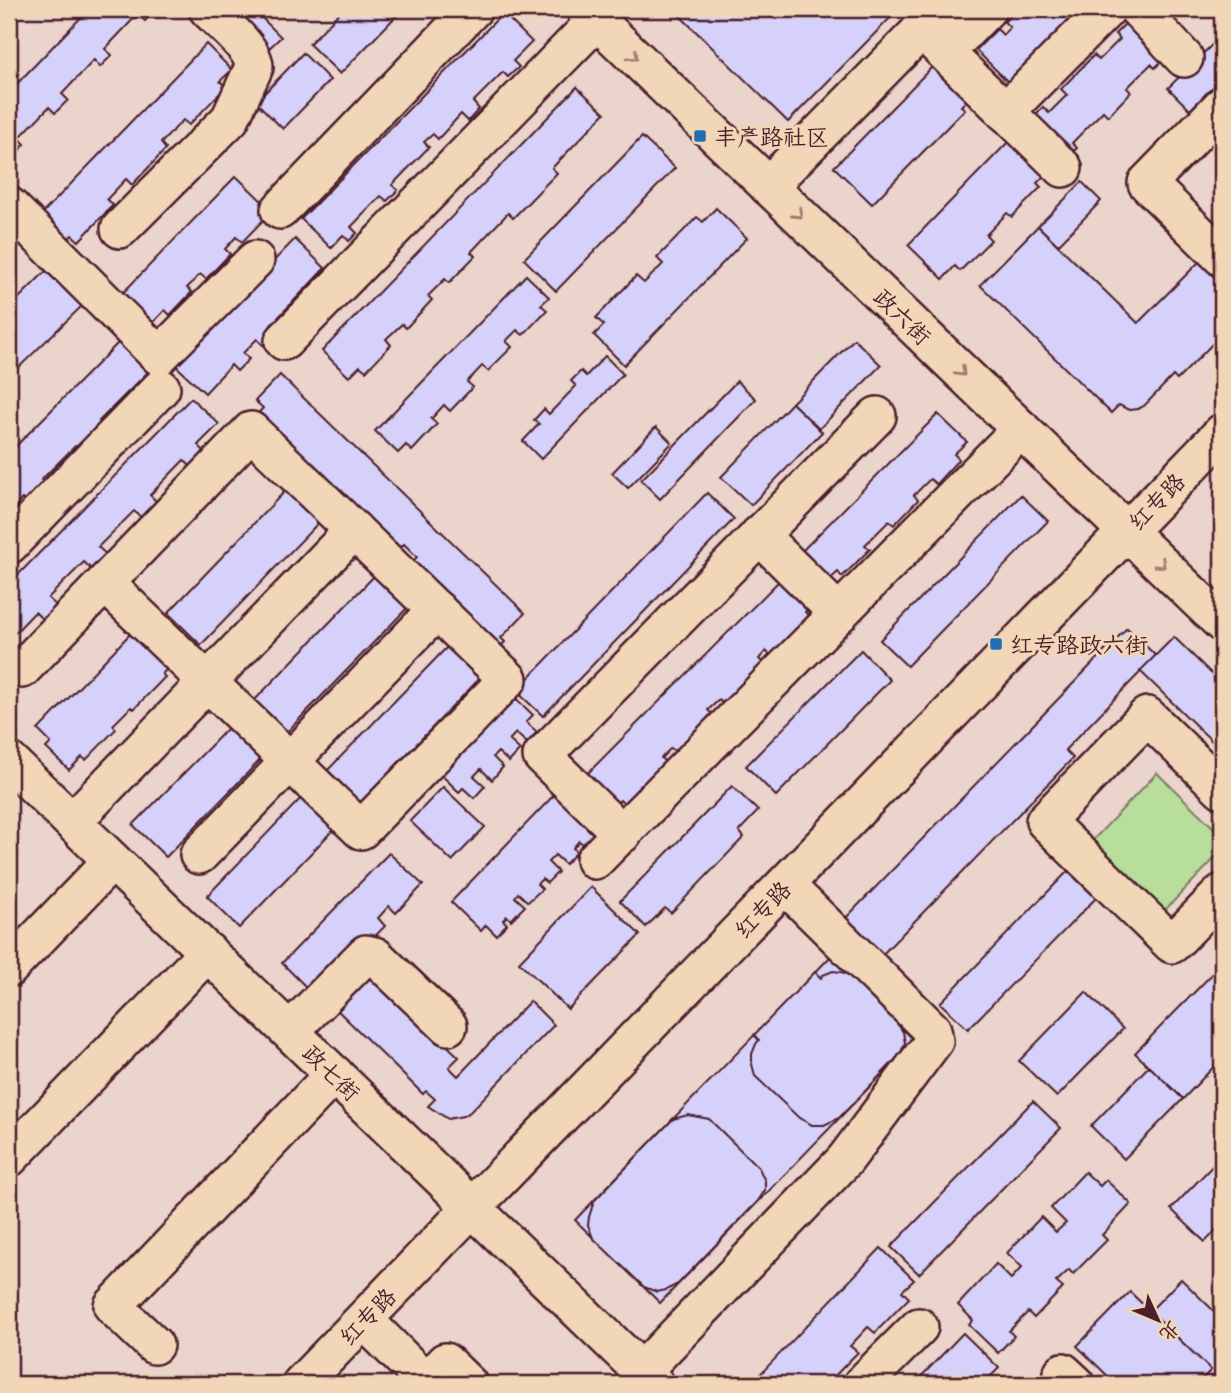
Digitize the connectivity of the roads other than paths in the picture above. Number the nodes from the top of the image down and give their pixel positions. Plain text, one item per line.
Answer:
1 (208, 9) edge
2 (473, 9) edge
3 (987, 9) edge
4 (1107, 9) edge
5 (1138, 9) edge
6 (591, 14) edge
7 (931, 30) edge
8 (1184, 58) dead end
9 (1222, 106) edge
10 (1006, 112) junction
11 (1063, 168) dead end
12 (768, 186) junction
13 (9, 206) edge
14 (280, 210) dead end
15 (121, 229) dead end
16 (1222, 257) edge
17 (255, 260) dead end
18 (284, 341) dead end
19 (161, 388) dead end
20 (877, 416) dead end
21 (1021, 429) junction
22 (1222, 433) edge
23 (354, 530) junction
24 (1127, 531) junction
25 (759, 535) junction
26 (9, 545) edge
27 (105, 583) junction
28 (437, 610) junction
29 (839, 614) junction
30 (1222, 623) edge
31 (22, 669) dead end
32 (208, 682) junction
33 (9, 761) edge
34 (290, 762) junction
35 (1222, 789) edge
36 (72, 822) junction
37 (621, 834) junction
38 (199, 855) dead end
39 (595, 860) dead end
40 (112, 861) junction
41 (785, 885) junction
42 (1222, 892) edge
43 (208, 953) junction
44 (9, 968) edge
45 (448, 1026) dead end
46 (290, 1031) junction
47 (334, 1074) junction
48 (9, 1158) edge
49 (472, 1208) junction
50 (364, 1320) junction
51 (919, 1326) dead end
52 (154, 1345) dead end
53 (649, 1378) edge
54 (425, 1383) edge
55 (301, 1384) edge
56 (468, 1384) edge
57 (862, 1384) edge

1 - 15 street
2 - 14 street
3 - 7 street
4 - 10 street
5 - 8 street
6 -> 12 street, 政六街
6 - 18 street
7 - 10 street
7 - 12 street
9 - 16 street
10 - 11 street
12 -> 21 street, 政六街
13 - 17 street
19 - 26 street
20 - 25 street
21 - 24 street, 政六街
21 - 29 street
22 - 24 street, 红专路
23 - 27 street
23 - 28 street
23 - 32 street
24 -> 30 street, 政六街
24 - 41 street, 红专路
25 - 29 street
25 - 37 street
27 - 31 street
27 - 32 street
28 - 34 street
28 - 34 street
29 - 37 street
32 - 34 street
32 - 36 street
33 - 36 street, 政七街
34 - 38 street
35 - 42 street
36 - 40 street, 政七街
37 - 39 street
40 - 43 street, 政七街
40 - 44 street
41 - 49 street, 红专路
41 - 53 street
43 - 46 street, 政七街
43 - 48 street
45 - 46 street
46 - 47 street, 政七街
47 - 49 street, 政七街
47 - 52 street
49 - 50 street, 红专路
49 - 53 street, 政七街
50 - 54 street
50 - 55 street, 红专路
51 - 57 street
54 - 56 street

